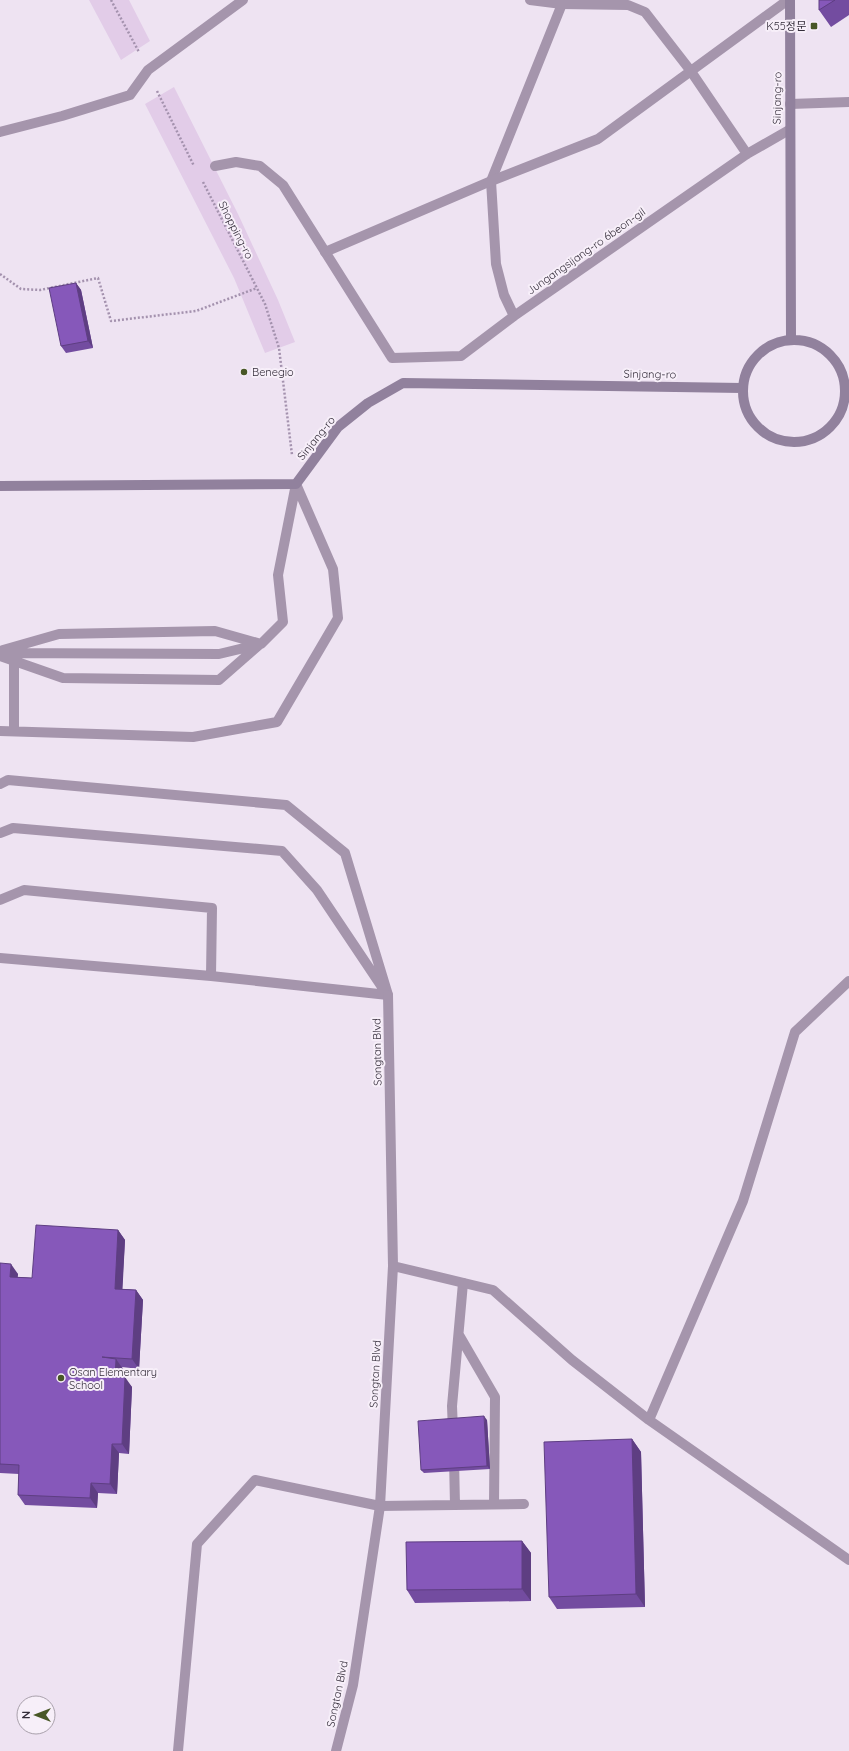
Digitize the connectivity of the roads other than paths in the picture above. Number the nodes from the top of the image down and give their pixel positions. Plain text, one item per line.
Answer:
1 (243, 0) edge
2 (530, 0) edge
3 (789, 0) edge
4 (562, 4) junction
5 (690, 70) junction
6 (849, 102) edge
7 (790, 104) junction
8 (789, 130) junction
9 (0, 132) edge
10 (747, 154) junction
11 (215, 166) dead end
12 (491, 180) junction
13 (325, 252) junction
14 (514, 316) junction
15 (791, 340) junction
16 (742, 388) junction
17 (847, 392) edge
18 (296, 484) junction
19 (0, 486) edge
20 (261, 644) junction
21 (0, 653) edge
22 (14, 661) junction
23 (0, 731) edge
24 (14, 731) junction
25 (0, 784) edge
26 (0, 833) edge
27 (0, 900) edge
28 (0, 958) edge
29 (211, 976) junction
30 (849, 981) edge
31 (388, 995) junction
32 (393, 1266) junction
33 (463, 1283) junction
34 (459, 1335) junction
35 (649, 1420) junction
36 (494, 1504) junction
37 (524, 1504) dead end
38 (455, 1505) junction
39 (380, 1506) junction
40 (849, 1560) edge
41 (178, 1751) edge
42 (336, 1751) edge

1 - 9 street
2 - 4 street
3 - 5 street
3 - 7 street, Sinjang-ro
4 - 5 street
4 - 12 street
5 - 10 street
5 - 12 street
6 - 7 street
7 - 8 street, Sinjang-ro
8 - 10 street, Jungangsijang-ro 6beon-gil
8 - 15 street, Sinjang-ro
10 - 14 street, Jungangsijang-ro 6beon-gil
11 - 13 street
12 - 13 street
12 - 14 street
13 - 14 street, Jungangsijang-ro 6beon-gil
15 - 16 street
15 - 17 street
16 - 17 street
16 - 18 street, Sinjang-ro
18 - 19 street
18 - 20 street
18 - 24 street
20 - 21 street
20 - 21 street
20 - 22 street
21 - 22 street
22 - 24 street
23 - 24 street
25 - 31 street, Songtan Blvd
26 - 31 street
27 - 29 street
28 - 29 street
29 - 31 street
30 - 35 street
31 - 32 street, Songtan Blvd
32 - 33 street
32 - 39 street, Songtan Blvd
33 - 34 street
33 - 35 street
34 - 36 street
34 - 38 street
35 - 40 street
36 - 37 street
36 - 38 street
38 - 39 street
39 - 41 street
39 - 42 street, Songtan Blvd

